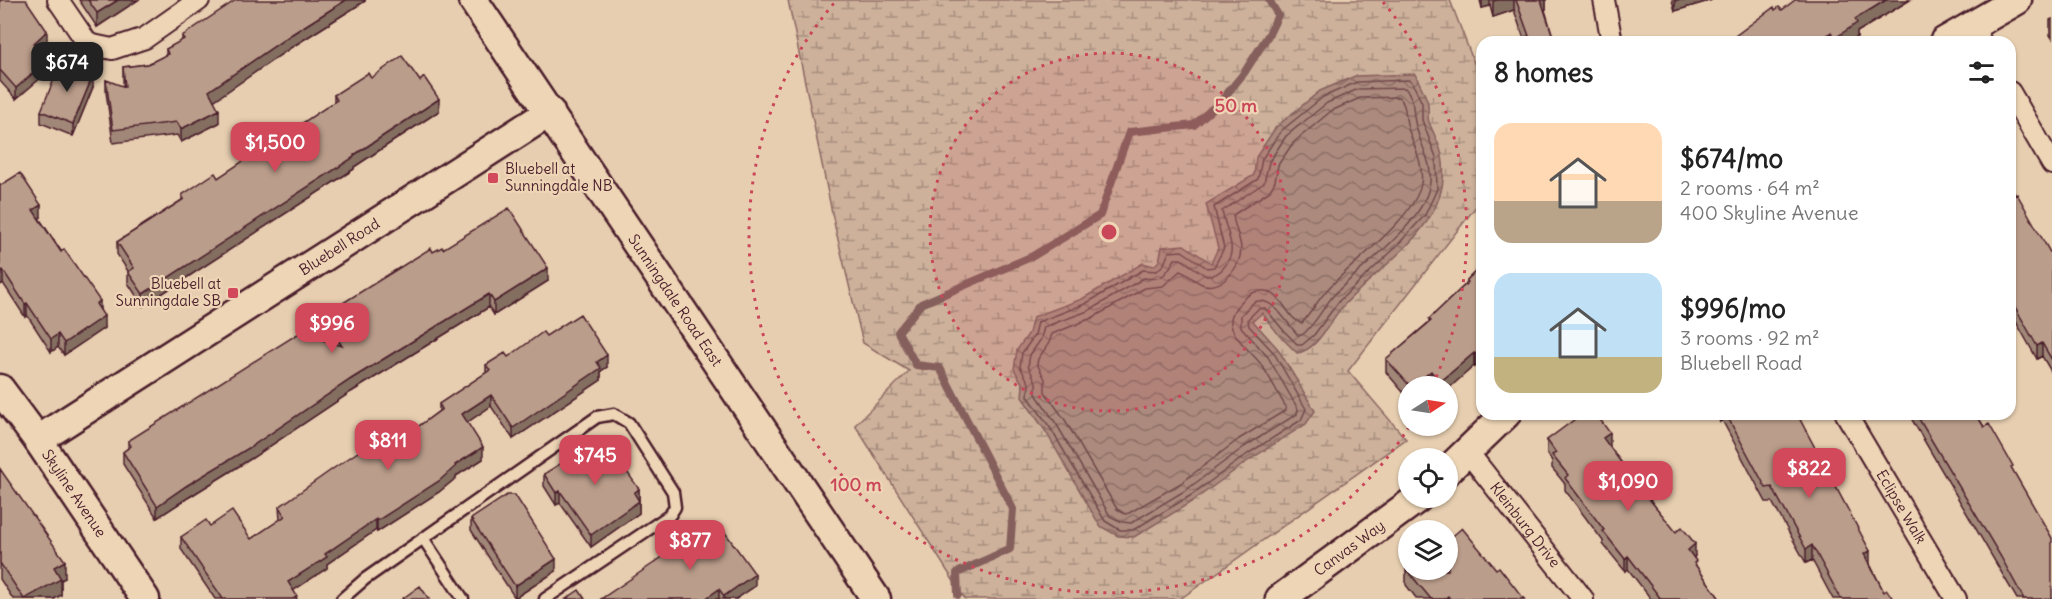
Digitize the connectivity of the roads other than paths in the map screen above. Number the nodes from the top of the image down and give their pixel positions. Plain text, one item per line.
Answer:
1 (58, 0) edge
2 (200, 0) edge
3 (473, 0) edge
4 (1604, 0) edge
5 (2017, 0) edge
6 (1977, 34) edge
7 (1611, 36) edge
8 (2016, 102) edge
9 (550, 112) junction
10 (2052, 164) edge
11 (0, 389) edge
12 (1500, 420) edge
13 (1850, 420) edge
14 (38, 440) junction
15 (1458, 460) edge
16 (1458, 462) edge
17 (1404, 508) edge
18 (423, 538) junction
19 (145, 599) edge
20 (342, 599) edge
21 (464, 599) edge
22 (545, 599) edge
23 (876, 599) edge
24 (1280, 599) edge
25 (1583, 599) edge
26 (1956, 599) edge

1 - 2 street
3 - 9 street, Sunningdale Road East
4 - 7 street
5 - 6 street
8 - 10 street
9 - 14 street, Bluebell Road
9 - 23 street, Sunningdale Road East
11 - 14 street, Skyline Avenue
12 - 15 street
13 - 26 street, Eclipse Walk
14 - 19 street, Skyline Avenue
16 - 25 street, Kleinburg Drive
17 - 24 street, Canvas Way
18 - 20 lane
18 - 21 lane
18 - 22 lane

